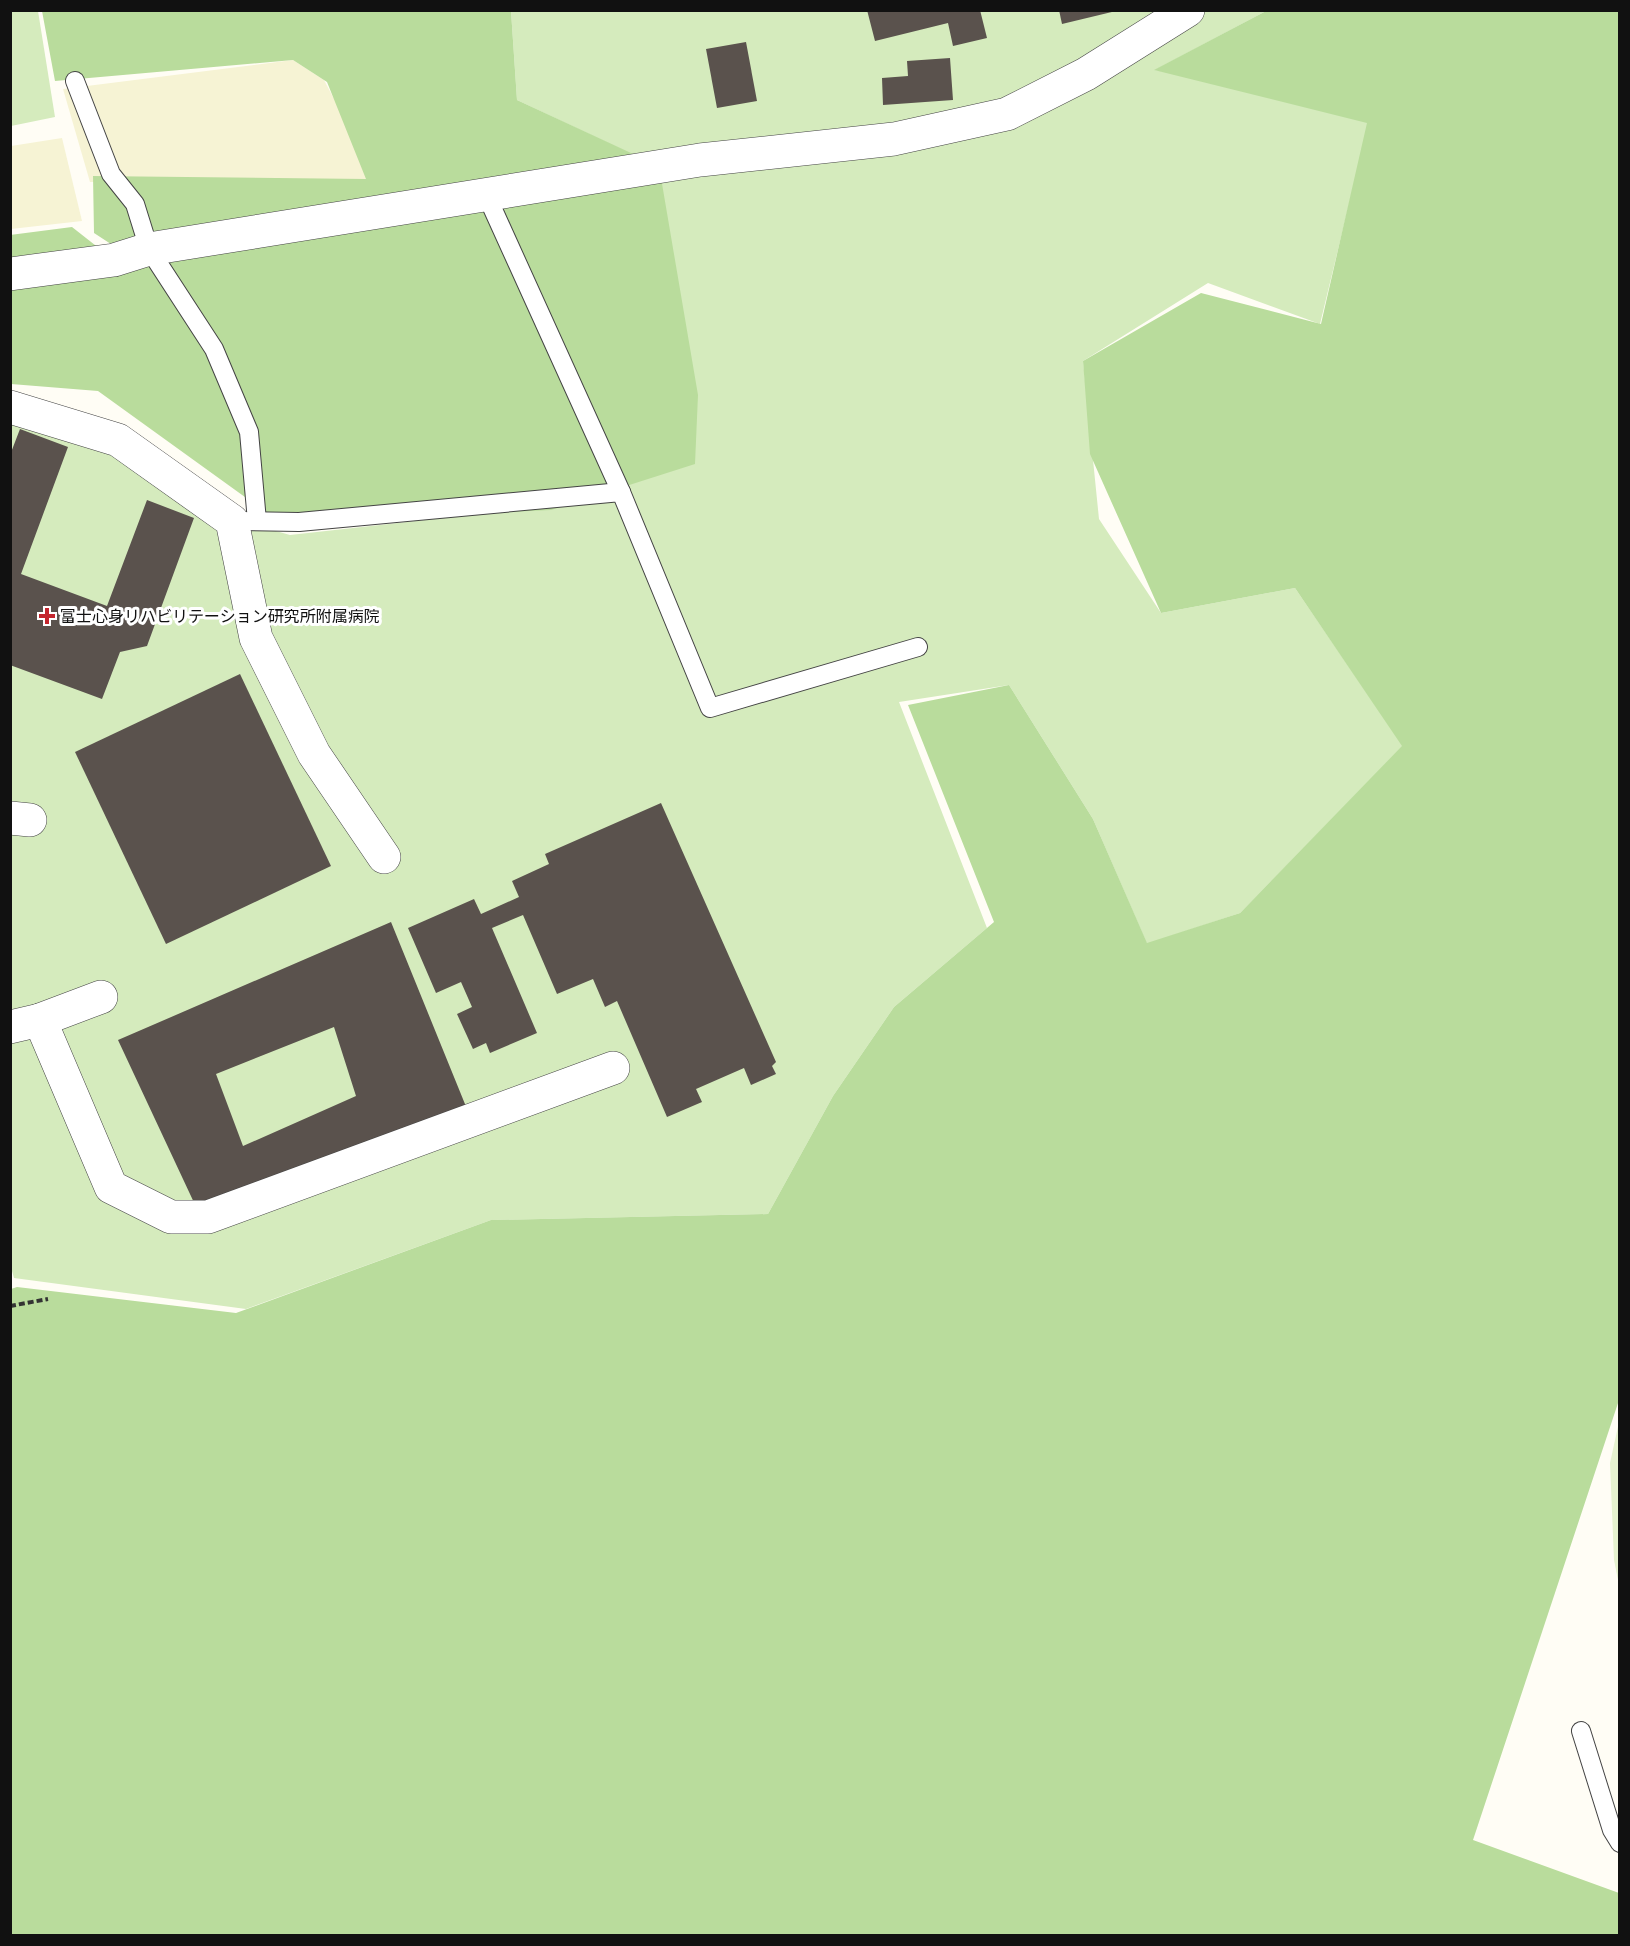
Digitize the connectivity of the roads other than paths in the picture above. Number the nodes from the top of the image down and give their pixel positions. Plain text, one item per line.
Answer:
1 (1188, 10) edge
2 (75, 81) dead end
3 (486, 194) junction
4 (149, 249) junction
5 (10, 274) edge
6 (10, 407) edge
7 (621, 492) junction
8 (245, 521) junction
9 (918, 647) dead end
10 (384, 857) dead end
11 (101, 997) dead end
12 (25, 1023) edge
13 (613, 1068) dead end
14 (1581, 1731) dead end
15 (1620, 1843) edge

1 - 3 street
2 - 4 lane
3 - 4 street
3 - 7 lane
4 - 5 street
4 - 8 lane
6 - 8 street
7 - 8 lane
7 - 9 lane
8 - 10 street
11 - 12 street
12 - 13 street
14 - 15 lane

